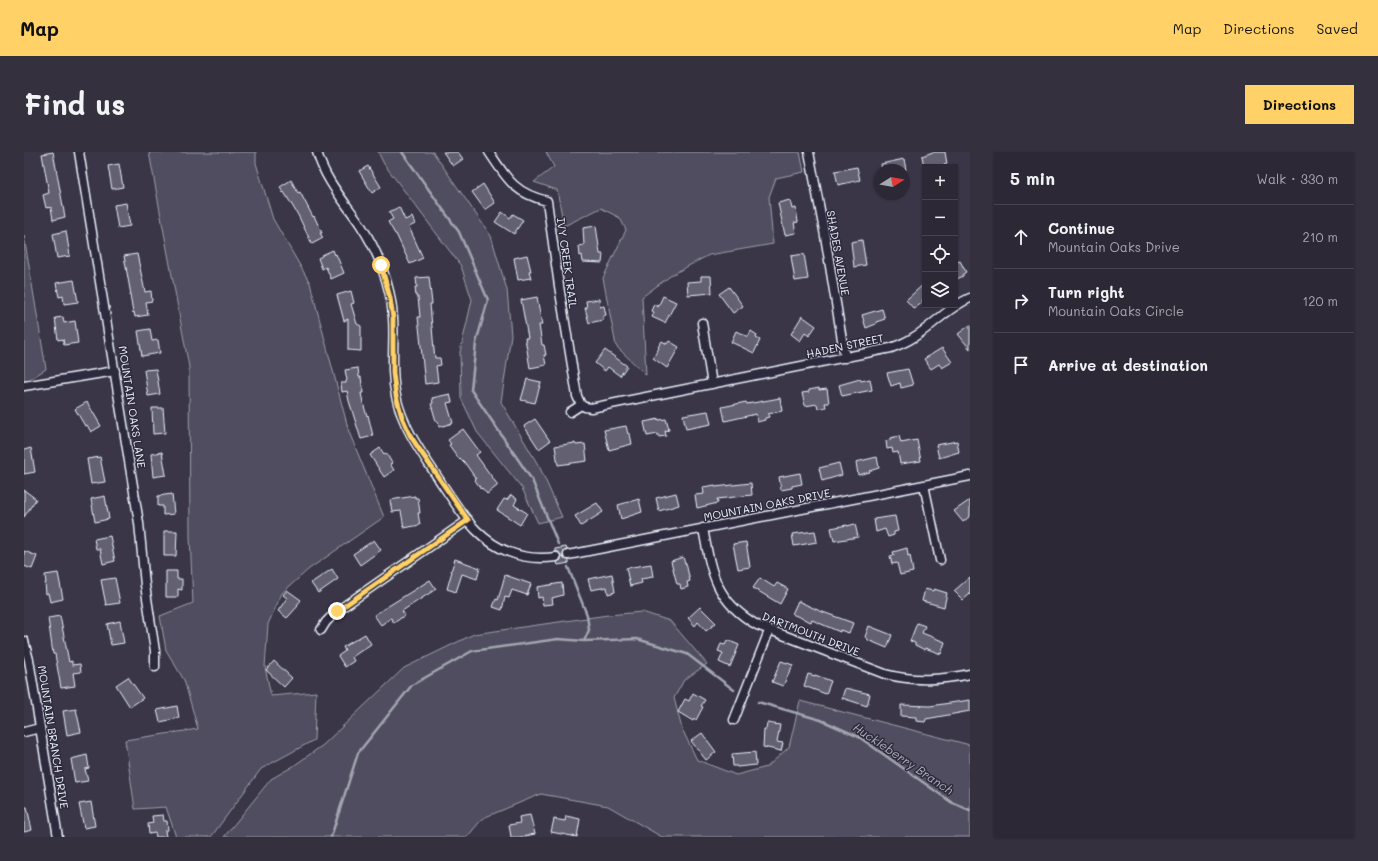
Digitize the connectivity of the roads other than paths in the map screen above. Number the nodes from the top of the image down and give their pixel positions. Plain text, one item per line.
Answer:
1 (79, 152) edge
2 (317, 152) edge
3 (488, 152) edge
4 (809, 152) edge
5 (970, 298) edge
6 (702, 323) dead end
7 (845, 358) junction
8 (115, 371) junction
9 (712, 384) junction
10 (24, 386) edge
11 (581, 405) junction
12 (570, 412) dead end
13 (970, 476) edge
14 (924, 485) junction
15 (468, 520) junction
16 (703, 528) junction
17 (568, 555) dead end
18 (556, 558) dead end
19 (940, 560) dead end
20 (321, 630) dead end
21 (769, 631) junction
22 (24, 641) edge
23 (155, 667) dead end
24 (970, 674) edge
25 (734, 720) dead end
26 (40, 728) junction
27 (24, 732) edge
28 (58, 837) edge

1 - 8 street, MOUNTAIN OAKS LANE
2 - 15 street
3 - 11 street, IVY CREEK TRAIL
4 - 7 street, SHADES AVENUE
5 - 7 street, HADEN STREET
6 - 9 street
7 - 9 street, HADEN STREET
8 - 10 street
8 - 23 street, MOUNTAIN OAKS LANE
9 - 11 street, HADEN STREET
11 - 12 street
13 - 14 street, MOUNTAIN OAKS DRIVE
14 - 16 street, MOUNTAIN OAKS DRIVE
14 - 19 street
15 - 18 street
15 - 20 street
16 - 17 street, MOUNTAIN OAKS DRIVE
16 - 21 street, DARTMOUTH DRIVE
21 - 24 street, DARTMOUTH DRIVE
21 - 25 street
22 - 26 street, MOUNTAIN BRANCH DRIVE
26 - 27 street
26 - 28 street, MOUNTAIN BRANCH DRIVE

